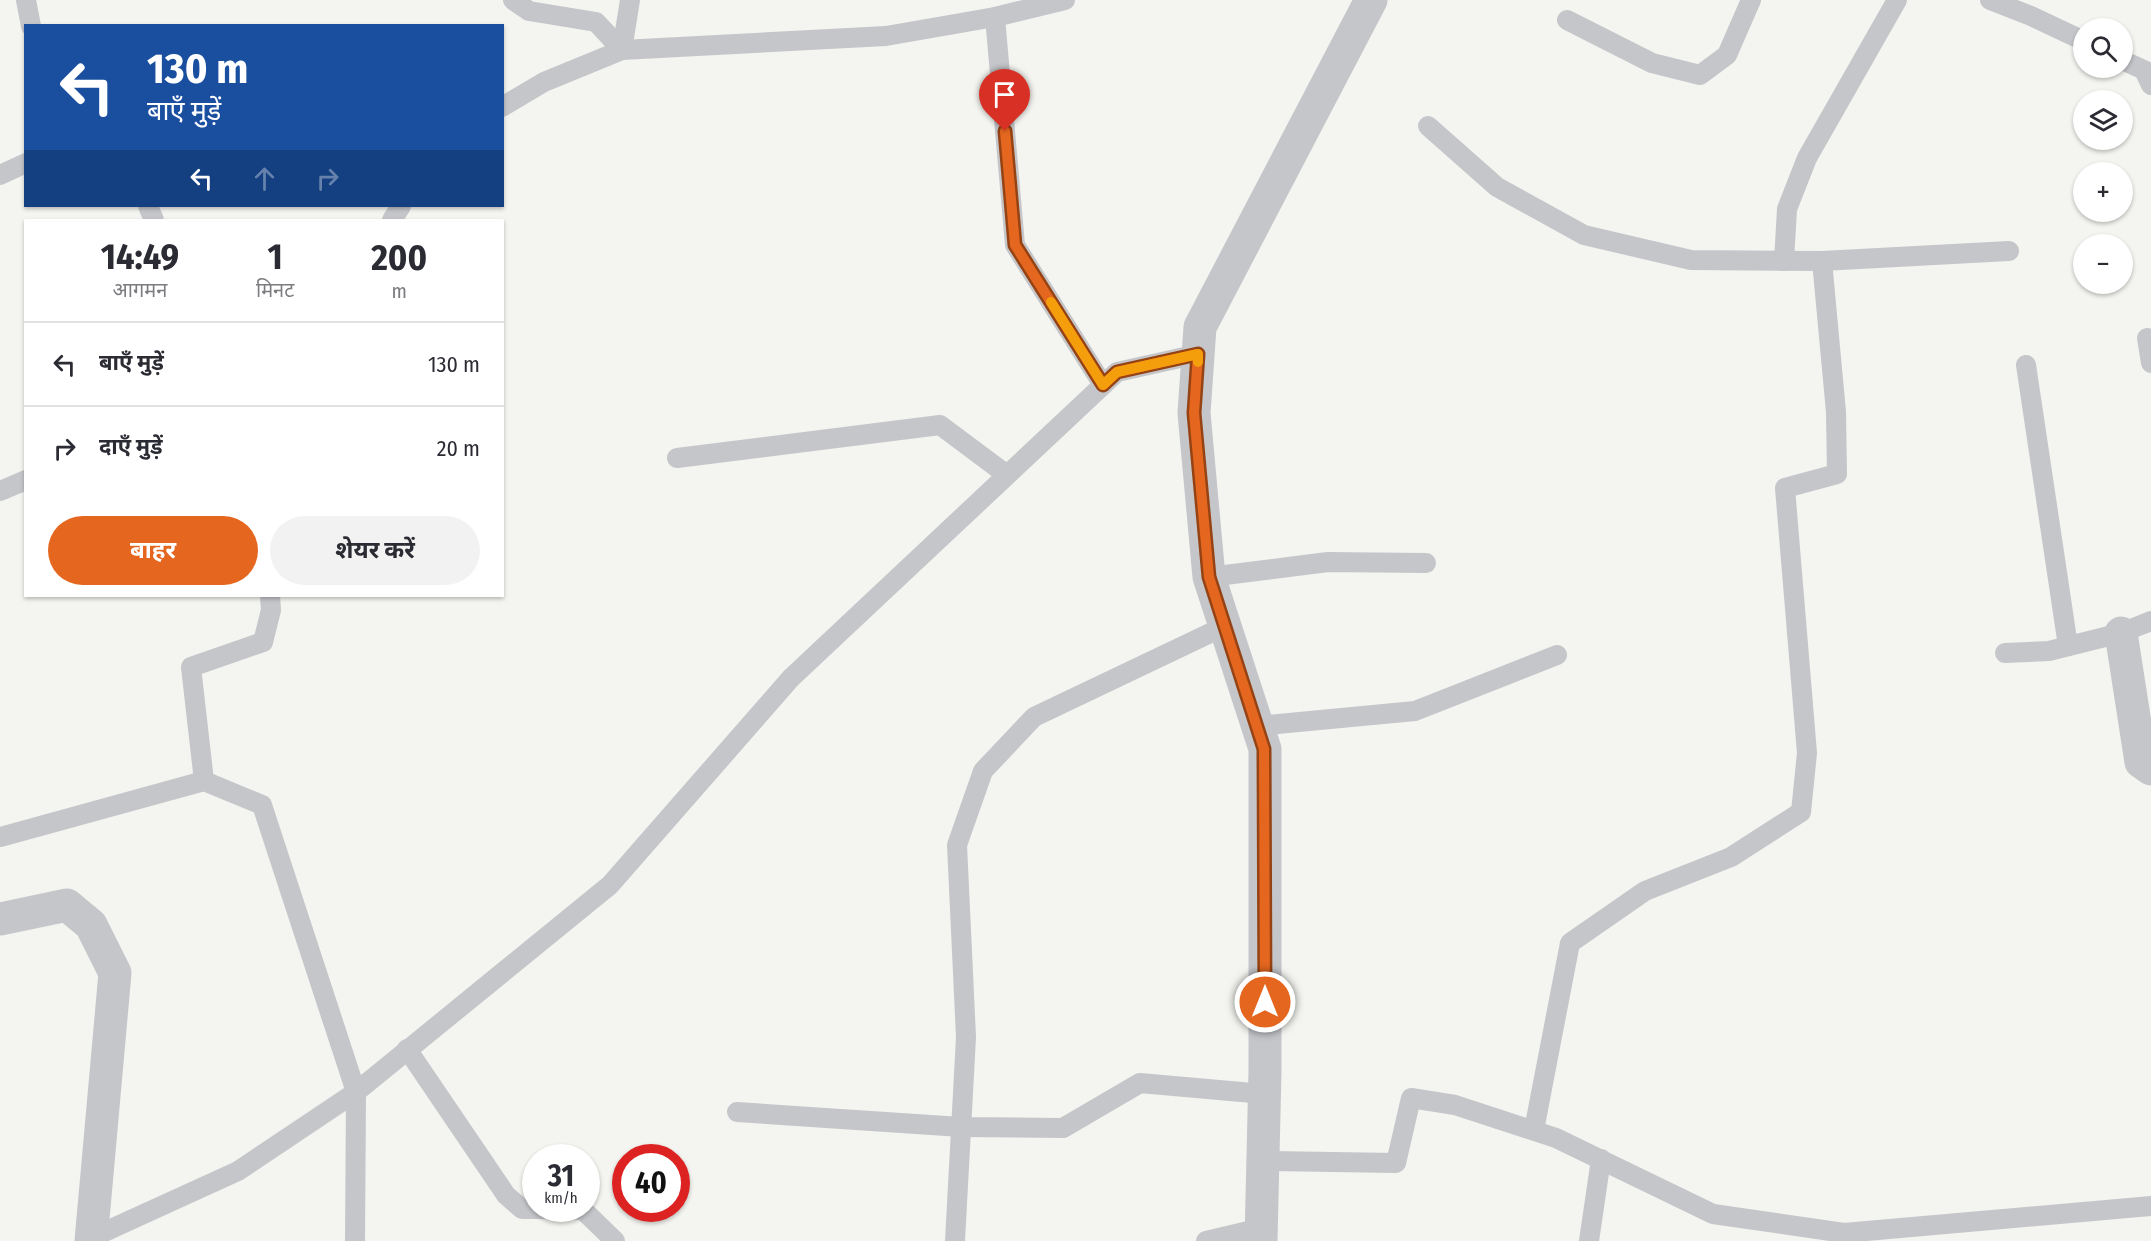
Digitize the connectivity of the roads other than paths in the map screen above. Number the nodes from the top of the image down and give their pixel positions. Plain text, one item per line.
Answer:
1 (26, 0) edge
2 (513, 0) edge
3 (630, 0) edge
4 (1065, 0) edge
5 (1371, 0) edge
6 (1751, 0) edge
7 (1897, 0) edge
8 (1990, 0) edge
9 (994, 17) junction
10 (1567, 20) dead end
11 (31, 24) edge
12 (2073, 36) edge
13 (622, 50) junction
14 (2133, 65) edge
15 (2151, 85) edge
16 (504, 106) edge
17 (1428, 126) dead end
18 (24, 163) edge
19 (0, 175) edge
20 (2009, 250) dead end
21 (1784, 261) junction
22 (1822, 261) junction
23 (2147, 338) dead end
24 (1198, 354) junction
25 (2151, 363) edge
26 (2026, 365) dead end
27 (1103, 385) junction
28 (677, 458) dead end
29 (1007, 475) junction
30 (24, 481) edge
31 (0, 491) edge
32 (1426, 563) dead end
33 (1209, 577) junction
34 (270, 597) edge
35 (2151, 621) edge
36 (1225, 626) junction
37 (2121, 633) junction
38 (2068, 646) junction
39 (2005, 653) dead end
40 (1557, 655) dead end
41 (1257, 726) junction
42 (2151, 769) edge
43 (204, 781) junction
44 (0, 837) edge
45 (0, 919) edge
46 (407, 1049) junction
47 (356, 1092) junction
48 (1264, 1094) junction
49 (736, 1112) dead end
50 (961, 1127) junction
51 (1534, 1130) junction
52 (1601, 1159) junction
53 (1263, 1161) junction
54 (2151, 1206) edge
55 (522, 1209) edge
56 (595, 1222) edge
57 (1781, 1232) edge
58 (1261, 1235) edge
59 (91, 1239) edge
60 (355, 1241) edge
61 (615, 1241) edge
62 (955, 1241) edge
63 (1206, 1241) edge
64 (1589, 1241) edge

1 - 11 lane
2 - 13 lane
3 - 13 lane
4 - 9 lane
5 - 24 street
6 - 10 lane
7 - 21 lane
8 - 12 lane
9 - 13 lane
9 - 27 lane
13 - 16 lane
14 - 15 lane
17 - 21 lane
18 - 19 lane
20 - 22 lane
21 - 22 lane
22 - 51 lane
23 - 25 lane
24 - 27 lane
24 - 33 street
26 - 38 lane
27 - 29 lane
28 - 29 lane
29 - 46 lane
30 - 31 lane
32 - 33 lane
33 - 36 street
34 - 43 lane
35 - 37 lane
36 - 41 street
36 - 50 lane
37 - 38 lane
37 - 42 street
38 - 39 lane
40 - 41 lane
41 - 48 street
43 - 44 lane
43 - 47 lane
45 - 59 street
46 - 47 lane
46 - 55 lane
47 - 59 lane
47 - 60 lane
48 - 50 lane
48 - 53 street
49 - 50 lane
50 - 62 lane
51 - 52 lane
51 - 53 lane
52 - 57 lane
52 - 64 lane
53 - 58 street
54 - 57 lane
56 - 61 lane
58 - 63 lane

